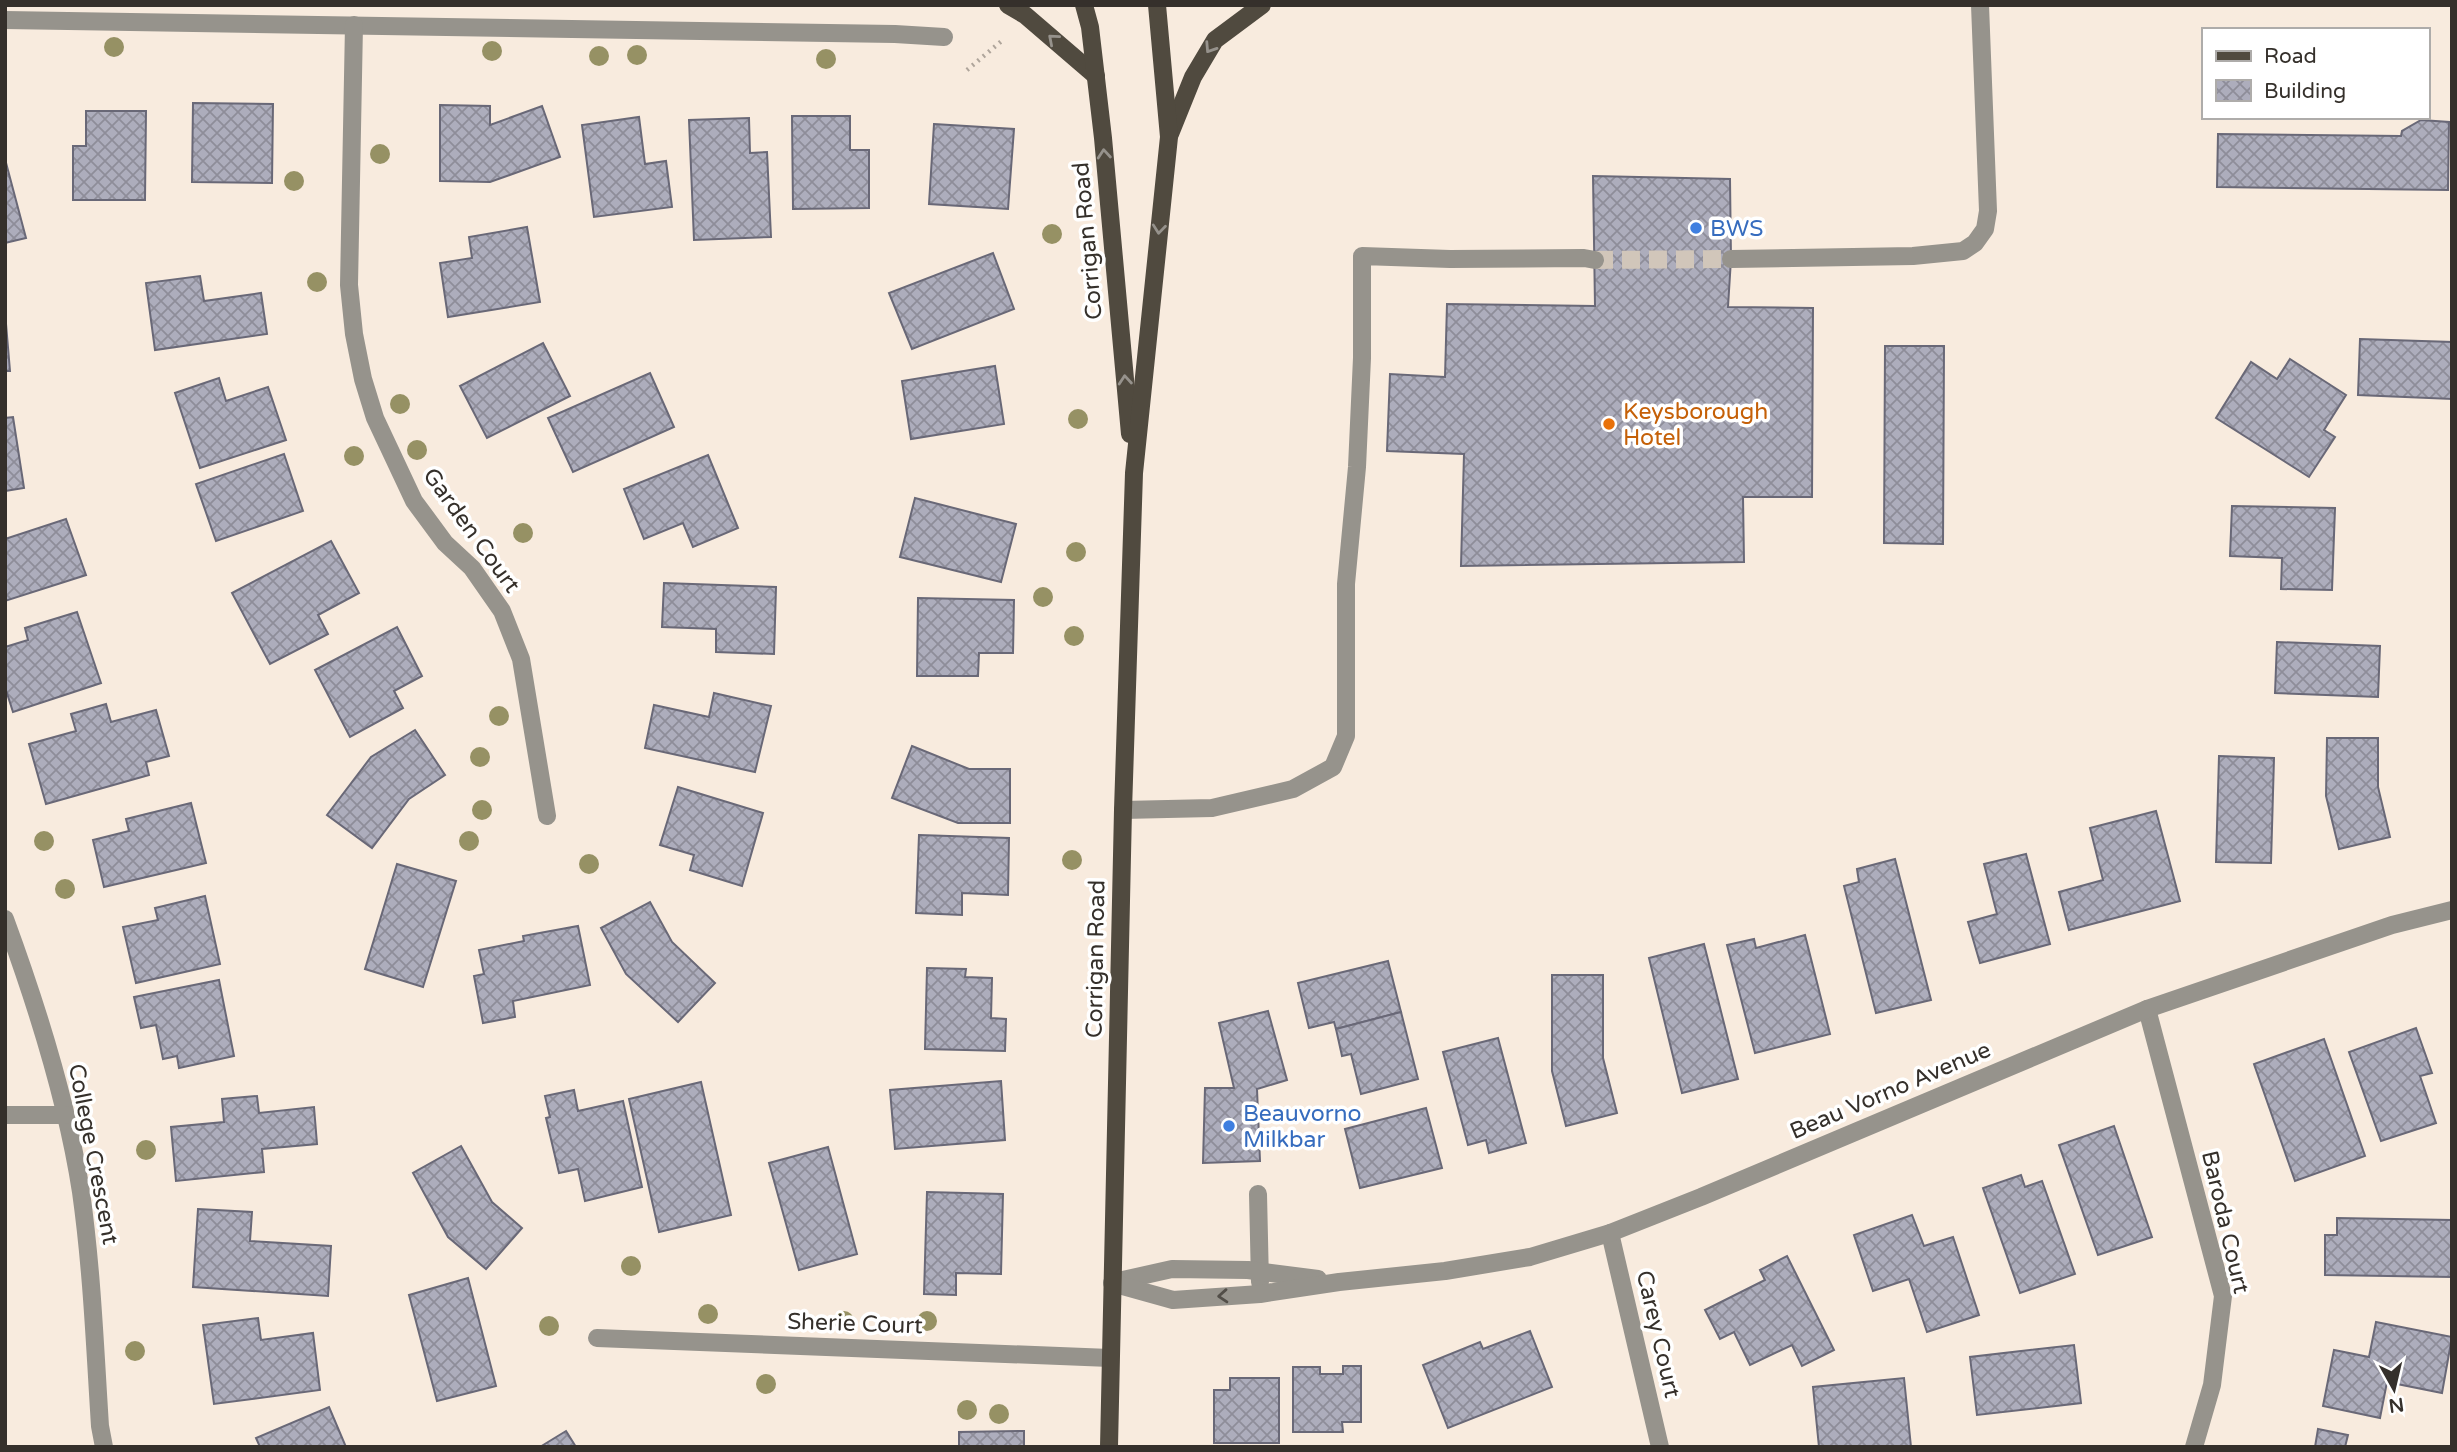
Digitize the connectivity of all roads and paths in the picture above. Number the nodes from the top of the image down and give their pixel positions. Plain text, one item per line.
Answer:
1 (1008, 5) edge
2 (1084, 5) edge
3 (1157, 5) edge
4 (1262, 5) edge
5 (1980, 5) edge
6 (5, 20) edge
7 (354, 25) junction
8 (944, 37) dead end
9 (1005, 38) dead end
10 (967, 70) dead end
11 (1096, 76) junction
12 (1169, 137) junction
13 (1731, 259) tunnel mouth
14 (1595, 260) tunnel mouth
15 (1133, 473) junction
16 (1123, 810) junction
17 (547, 816) dead end
18 (2452, 910) edge
19 (5, 919) edge
20 (2147, 1009) junction
21 (5, 1115) edge
22 (65, 1115) junction
23 (1258, 1194) dead end
24 (1610, 1233) junction
25 (1259, 1271) junction
26 (1339, 1282) junction
27 (1112, 1283) junction
28 (1260, 1294) junction
29 (597, 1338) dead end
30 (1110, 1358) junction
31 (104, 1447) edge
32 (1109, 1447) edge
33 (1660, 1447) edge
34 (2194, 1447) edge

11 -> 1 main road
2 - 11 main road, Corrigan Road
3 - 12 main road, Corrigan Road
4 -> 12 main road
5 - 13 street
6 - 7 street
7 - 8 street
7 - 17 street, Garden Court
9 - 10 path
15 -> 11 main road, Corrigan Road
12 -> 15 main road, Corrigan Road
14 - 16 street
15 - 16 main road, Corrigan Road
16 - 27 main road, Corrigan Road
18 - 20 street, Beau Vorno Avenue
19 - 22 street, College Crescent
20 - 24 street, Beau Vorno Avenue
20 - 34 street, Baroda Court
21 - 22 street
22 - 31 street, College Crescent
23 - 25 street
24 - 26 street, Beau Vorno Avenue
24 - 33 street, Carey Court
25 - 26 street, Beau Vorno Avenue
25 - 27 street, Beau Vorno Avenue
25 - 28 street
26 - 28 street, Beau Vorno Avenue
28 -> 27 street, Beau Vorno Avenue
27 - 30 main road, Corrigan Road
29 - 30 street, Sherie Court
30 - 32 main road, Corrigan Road

